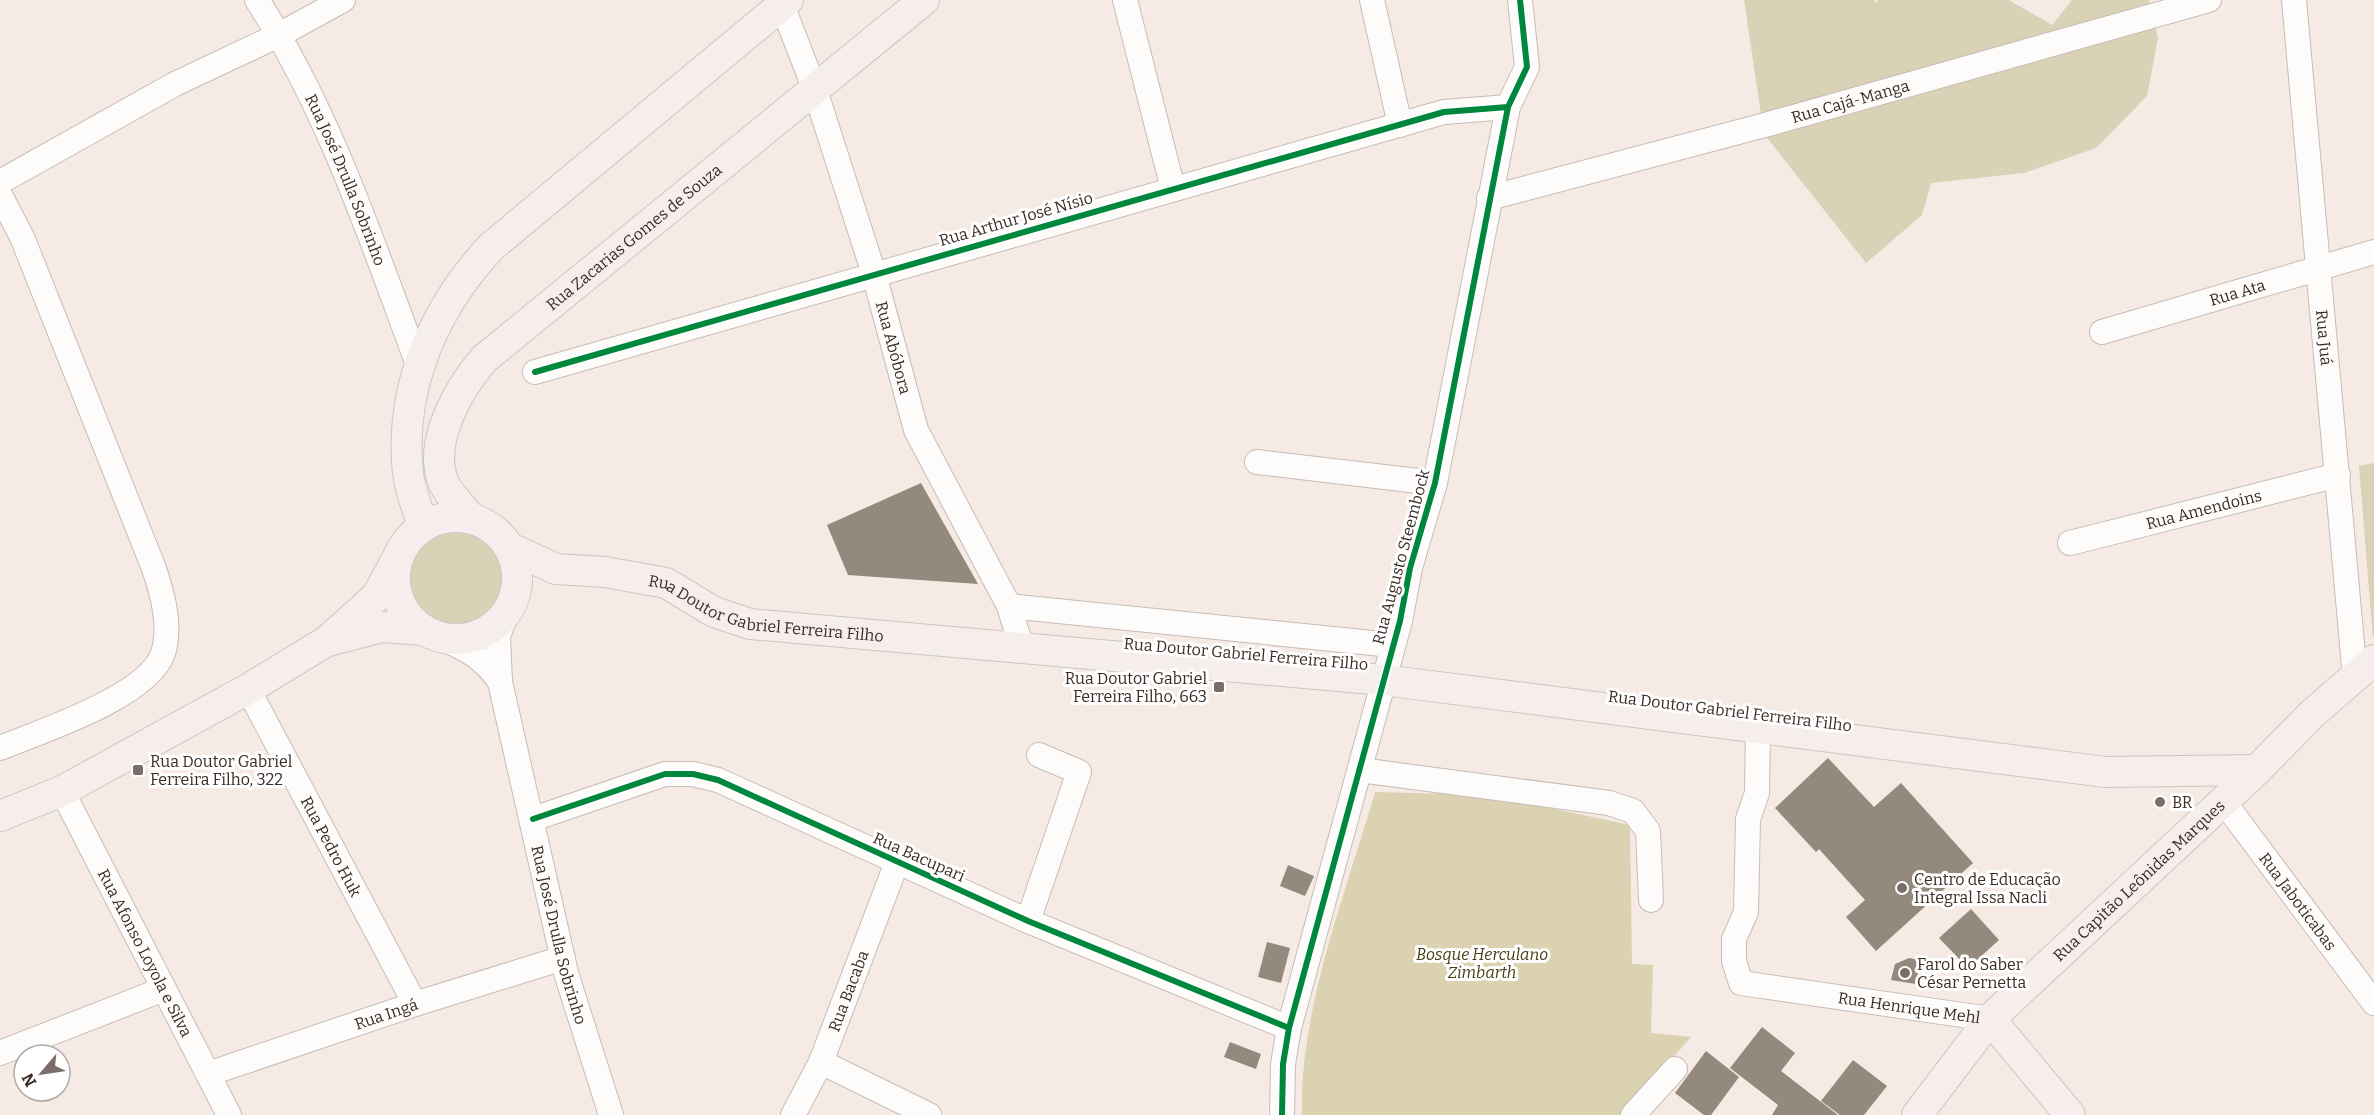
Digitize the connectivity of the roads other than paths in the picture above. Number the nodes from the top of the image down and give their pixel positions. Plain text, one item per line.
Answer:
1 (256, 0) edge
2 (343, 0) edge
3 (924, 0) edge
4 (1125, 0) edge
5 (1372, 0) edge
6 (1520, 0) edge
7 (2209, 0) edge
8 (2294, 0) edge
9 (784, 2) edge
10 (279, 35) junction
11 (814, 90) junction
12 (1508, 107) junction
13 (1400, 125) junction
14 (0, 182) edge
15 (1173, 189) junction
16 (0, 195) edge
17 (1489, 198) junction
18 (2374, 252) edge
19 (2318, 267) junction
20 (874, 274) junction
21 (2102, 332) dead end
22 (419, 367) junction
23 (535, 372) dead end
24 (1257, 462) dead end
25 (2338, 475) junction
26 (1435, 483) junction
27 (471, 518) junction
28 (423, 527) junction
29 (2070, 543) dead end
30 (510, 548) junction
31 (402, 549) junction
32 (605, 572) junction
33 (1009, 606) junction
34 (508, 612) junction
35 (432, 634) junction
36 (327, 641) junction
37 (1392, 645) junction
38 (1022, 649) junction
39 (2364, 668) edge
40 (1383, 680) junction
41 (500, 682) junction
42 (248, 689) junction
43 (2312, 714) junction
44 (1758, 728) junction
45 (0, 748) edge
46 (1039, 755) dead end
47 (1360, 770) junction
48 (2257, 770) junction
49 (2180, 771) junction
50 (62, 791) junction
51 (2220, 806) junction
52 (0, 816) edge
53 (533, 819) junction
54 (897, 862) junction
55 (1651, 900) dead end
56 (1028, 921) junction
57 (563, 958) junction
58 (164, 989) junction
59 (2374, 1003) edge
60 (415, 1004) junction
61 (1990, 1019) junction
62 (1289, 1028) junction
63 (0, 1053) edge
64 (821, 1062) junction
65 (1675, 1069) dead end
66 (208, 1074) junction
67 (229, 1115) edge
68 (611, 1115) edge
69 (794, 1115) edge
70 (929, 1115) edge
71 (1282, 1115) edge
72 (1633, 1115) edge
73 (1917, 1115) edge
74 (2070, 1115) edge

1 - 10 street, Rua José Drulla Sobrinho
2 - 10 street
3 - 11 main road, Rua Zacarias Gomes de Souza
4 - 15 street
5 - 13 street
6 - 12 street, Rua Augusto Steembock
7 - 17 street, Rua Cajá-Manga
8 - 19 street, Rua Juá
9 - 11 street, Rua Abóbora
9 - 22 main road
10 - 14 street
10 - 22 street, Rua José Drulla Sobrinho
11 - 20 street, Rua Abóbora
11 - 27 main road, Rua Zacarias Gomes de Souza
12 - 13 street, Rua Arthur José Nísio
12 - 17 street, Rua Augusto Steembock
13 - 15 street, Rua Arthur José Nísio
15 - 20 street, Rua Arthur José Nísio
16 - 45 street
17 - 26 street, Rua Augusto Steembock
18 - 19 street, Rua Ata
19 - 21 street, Rua Ata
19 - 25 street, Rua Juá
20 - 23 street, Rua Arthur José Nísio
20 - 33 street, Rua Abóbora
22 - 28 main road
24 - 26 street
25 - 29 street, Rua Amendoins
25 - 39 street, Rua Juá
26 - 37 street, Rua Augusto Steembock
27 - 28 main road
27 - 30 main road
28 - 31 main road
30 - 32 main road, Rua Doutor Gabriel Ferreira Filho
30 - 34 main road
31 - 35 main road
31 - 36 main road
32 - 34 main road, Rua Doutor Gabriel Ferreira Filho
32 - 38 main road, Rua Doutor Gabriel Ferreira Filho
33 - 37 street
33 - 38 street, Rua Abóbora
34 - 35 main road
34 - 41 street, Rua José Drulla Sobrinho
35 - 36 main road
35 - 41 street, Rua José Drulla Sobrinho
36 - 42 main road
37 - 40 street, Rua Augusto Steembock
38 - 40 main road, Rua Doutor Gabriel Ferreira Filho
39 - 43 main road, Rua Capitão Leônidas Marques
40 - 44 main road, Rua Doutor Gabriel Ferreira Filho
40 - 47 street, Rua Augusto Steembock
41 - 53 street, Rua José Drulla Sobrinho
42 - 50 main road
42 - 60 street, Rua Pedro Huk
43 - 48 main road, Rua Capitão Leônidas Marques
43 - 49 main road, Rua Doutor Gabriel Ferreira Filho
44 - 49 main road, Rua Doutor Gabriel Ferreira Filho
44 - 61 street, Rua Henrique Mehl
46 - 56 street
47 - 55 street
47 - 62 street, Rua Augusto Steembock
48 - 49 main road, Rua Doutor Gabriel Ferreira Filho
48 - 51 main road, Rua Capitão Leônidas Marques
49 - 51 main road
50 - 52 main road
50 - 58 street, Rua Afonso Loyola e Silva
51 - 59 street, Rua Jaboticabas
51 - 61 main road, Rua Capitão Leônidas Marques
53 - 54 street, Rua Bacupari
53 - 57 street, Rua José Drulla Sobrinho
54 - 56 street, Rua Bacupari
54 - 64 street, Rua Bacaba
56 - 62 street, Rua Bacupari
57 - 60 street, Rua Ingá
57 - 68 street, Rua José Drulla Sobrinho
58 - 63 street
58 - 66 street, Rua Afonso Loyola e Silva
60 - 66 street, Rua Ingá
61 - 73 main road, Rua Capitão Leônidas Marques
61 - 74 main road, Rua Henrique Mehl
62 - 71 street, Rua Augusto Steembock
64 - 69 street, Rua Bacaba
64 - 70 street
65 - 72 street
66 - 67 street, Rua Afonso Loyola e Silva

